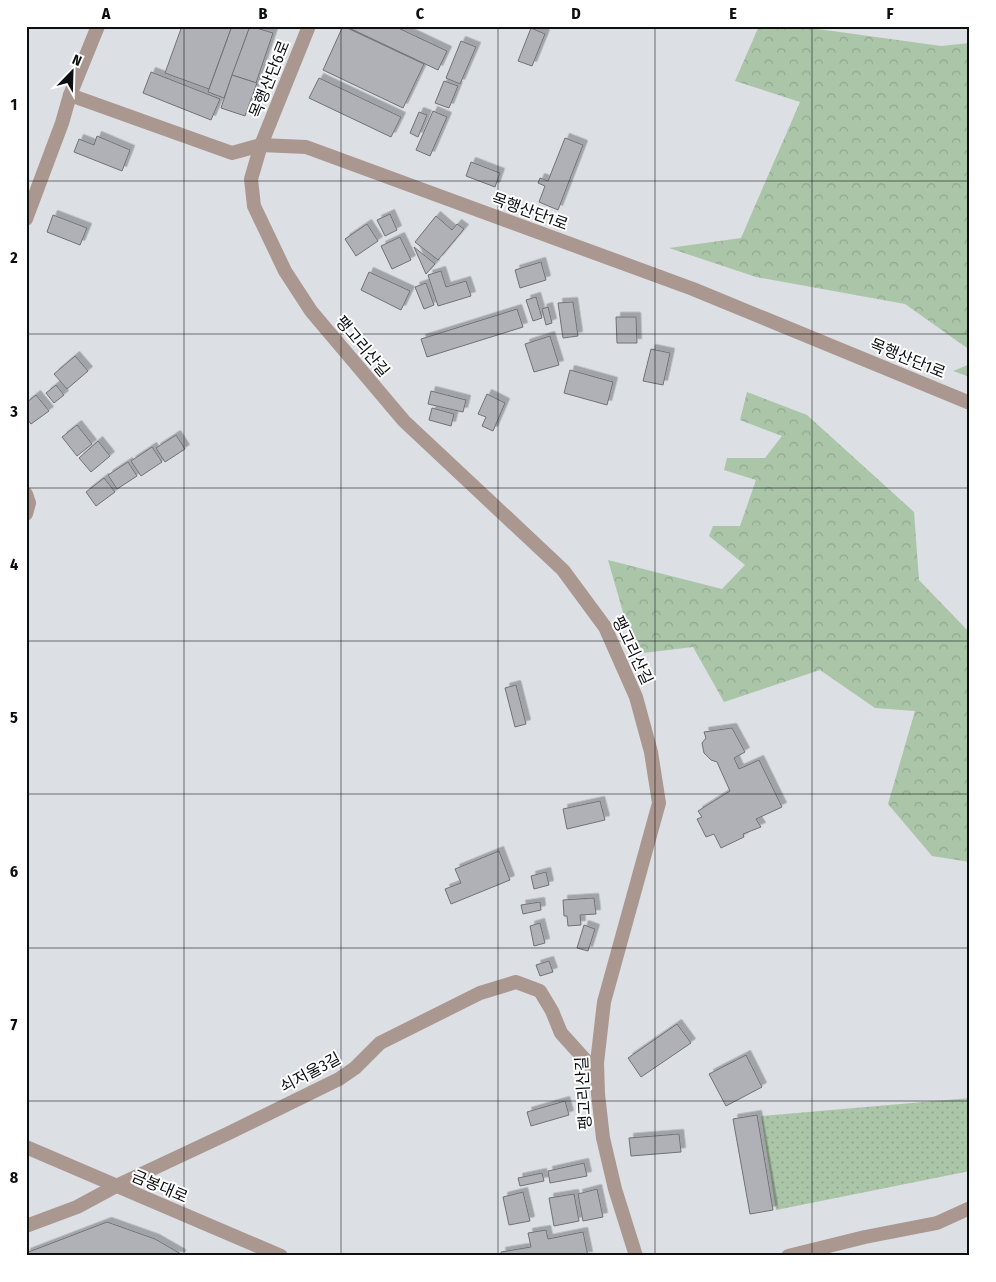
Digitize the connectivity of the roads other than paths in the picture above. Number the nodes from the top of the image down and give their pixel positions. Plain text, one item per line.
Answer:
1 (98, 26) edge
2 (309, 26) edge
3 (70, 95) junction
4 (261, 145) junction
5 (26, 219) edge
6 (970, 403) edge
7 (26, 494) edge
8 (26, 514) edge
9 (598, 1073) junction
10 (26, 1147) edge
11 (116, 1186) junction
12 (970, 1208) edge
13 (26, 1226) edge
14 (281, 1256) edge
15 (636, 1256) edge
16 (788, 1256) edge

1 - 3 street
2 - 4 street, 목행산단6로
3 - 4 street, 목행산단1로
3 - 5 street
4 - 6 street, 목행산단1로
4 - 9 street, 팽고리산길
7 - 8 street
9 - 11 street, 쇠저울3길
9 - 15 street, 팽고리산길
10 - 11 street, 금봉대로
11 - 13 street, 쇠저울3길
11 - 14 street, 금봉대로
12 - 16 street

